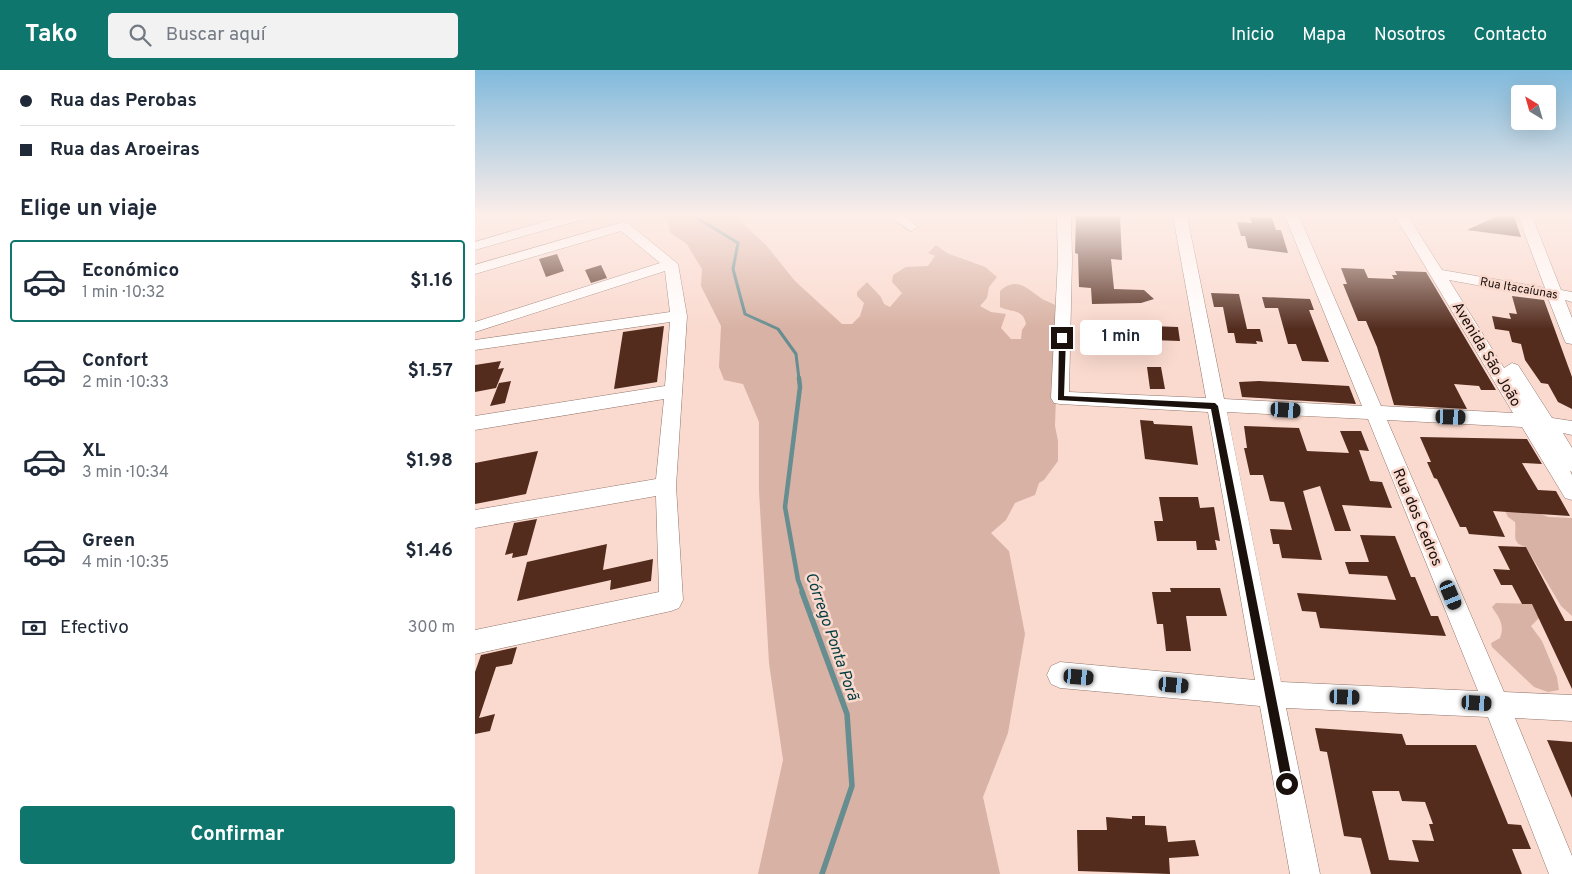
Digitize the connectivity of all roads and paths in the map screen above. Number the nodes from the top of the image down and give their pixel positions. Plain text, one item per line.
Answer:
1 (530, 254) edge
2 (658, 254) edge
3 (1065, 254) edge
4 (1187, 254) edge
5 (1308, 254) edge
6 (1430, 254) edge
7 (1434, 254) edge
8 (1540, 254) edge
9 (671, 264) junction
10 (475, 270) edge
11 (1446, 275) junction
12 (1556, 294) junction
13 (1572, 297) edge
14 (679, 316) junction
15 (475, 327) edge
16 (1572, 339) edge
17 (475, 346) edge
18 (673, 391) junction
19 (1215, 406) junction
20 (1375, 414) junction
21 (1536, 421) junction
22 (475, 423) edge
23 (1572, 428) edge
24 (1572, 464) edge
25 (666, 486) junction
26 (1572, 492) edge
27 (475, 519) edge
28 (475, 642) edge
29 (1059, 675) dead end
30 (1270, 694) junction
31 (1496, 704) junction
32 (1572, 708) edge
33 (1305, 874) edge
34 (1564, 874) edge

1 - 10 street
2 - 9 street
3 - 19 street
4 - 19 street
5 - 20 street, Rua dos Cedros
6 - 11 street, Avenida São João
7 - 11 street, Avenida São João
8 - 12 street
9 - 14 street
9 - 15 street
11 - 12 street, Rua Itacaíunas
11 - 21 street, Avenida São João
12 - 13 street, Rua Itacaíunas
12 - 16 street
14 - 17 street
14 - 18 street
18 - 22 street
18 - 25 street
19 - 20 street
19 - 30 street
20 - 21 street
20 - 31 street, Rua dos Cedros
21 - 23 street
21 - 24 street, Avenida São João
21 - 26 street, Avenida São João
25 - 27 street
25 - 28 street
29 - 30 street
30 - 31 street
30 - 33 street
31 - 32 street
31 - 34 street, Rua dos Cedros

